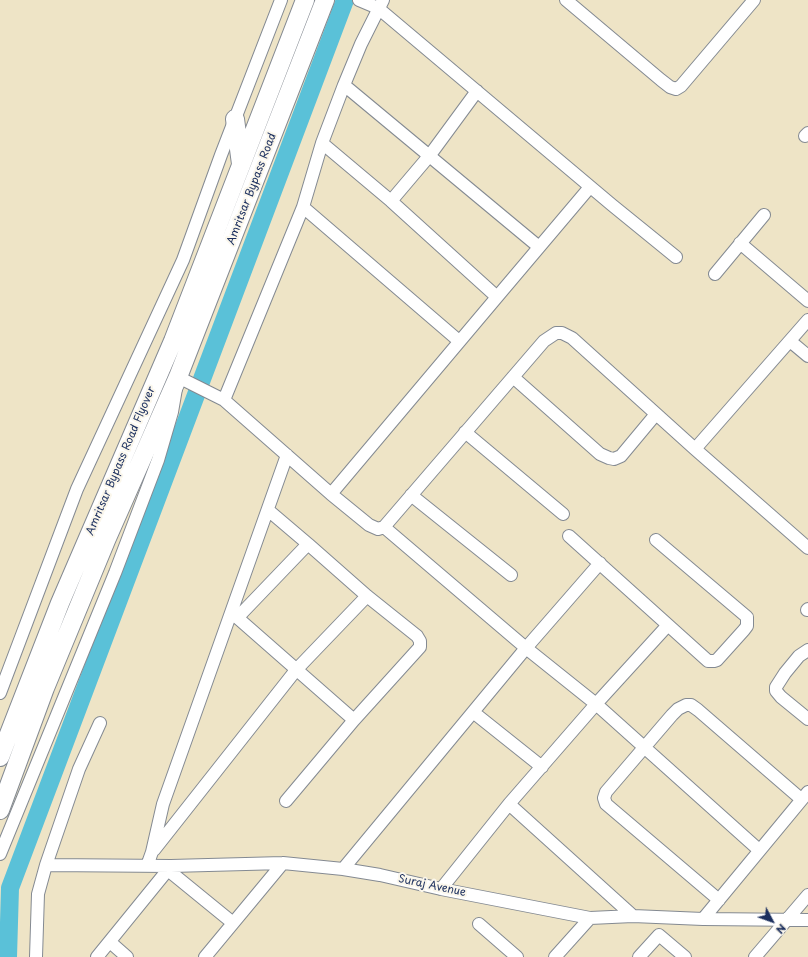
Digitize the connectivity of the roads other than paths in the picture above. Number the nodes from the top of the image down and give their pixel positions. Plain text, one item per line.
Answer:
1 (281, 0) edge
2 (305, 0) edge
3 (325, 0) edge
4 (566, 0) edge
5 (754, 0) edge
6 (372, 3) edge
7 (344, 85) junction
8 (477, 92) junction
9 (235, 119) junction
10 (322, 143) junction
11 (430, 155) junction
12 (241, 165) junction
13 (590, 187) junction
14 (391, 201) junction
15 (303, 207) junction
16 (764, 216) dead end
17 (740, 243) junction
18 (539, 247) junction
19 (676, 257) dead end
20 (715, 274) dead end
21 (497, 297) junction
22 (808, 301) edge
23 (808, 320) edge
24 (790, 340) junction
25 (459, 342) junction
26 (808, 356) edge
27 (178, 377) junction
28 (513, 377) junction
29 (224, 400) junction
30 (656, 414) junction
31 (465, 432) junction
32 (694, 449) junction
33 (287, 455) junction
34 (331, 494) junction
35 (411, 495) junction
36 (268, 510) junction
37 (563, 514) dead end
38 (384, 527) junction
39 (569, 536) dead end
40 (656, 540) dead end
41 (308, 544) junction
42 (808, 548) edge
43 (600, 564) junction
44 (511, 575) dead end
45 (366, 596) junction
46 (235, 615) junction
47 (668, 625) junction
48 (526, 648) junction
49 (808, 650) edge
50 (296, 670) junction
51 (0, 693) edge
52 (596, 704) junction
53 (473, 712) junction
54 (808, 719) edge
55 (354, 720) junction
56 (100, 723) dead end
57 (644, 747) junction
58 (0, 757) edge
59 (542, 767) junction
60 (805, 796) edge
61 (286, 801) dead end
62 (509, 804) junction
63 (0, 810) edge
64 (759, 850) junction
65 (152, 852) junction
66 (0, 854) edge
67 (283, 863) junction
68 (46, 865) junction
69 (147, 866) junction
70 (169, 868) junction
71 (343, 869) junction
72 (441, 889) junction
73 (808, 895) edge
74 (719, 900) junction
75 (633, 916) junction
76 (590, 918) junction
77 (661, 918) junction
78 (703, 919) junction
79 (808, 920) edge
80 (786, 921) junction
81 (233, 923) junction
82 (479, 924) dead end
83 (659, 935) junction
84 (110, 942) junction
85 (36, 957) edge
86 (97, 957) edge
87 (127, 957) edge
88 (205, 957) edge
89 (517, 957) edge
90 (555, 957) edge
91 (640, 957) edge
92 (685, 957) edge
93 (755, 957) edge

1 - 9 street
2 - 12 highway, Amritsar Bypass Road
3 - 27 highway, Amritsar Bypass Road
4 - 5 street
6 - 7 street
6 - 8 street
7 - 10 street
7 - 11 street
8 - 11 street
8 - 13 street
9 - 12 highway
9 - 51 street
10 - 14 street
10 - 15 street
11 - 14 street
11 - 18 street
12 - 58 highway, Amritsar Bypass Road Flyover
13 - 18 street
13 - 19 street
14 - 21 street
15 - 25 street
15 - 29 street
16 - 17 street
17 - 20 street
17 - 22 street
18 - 21 street
21 - 25 street
23 - 24 street
24 - 26 street
24 - 32 street
25 - 34 street
27 - 29 street
27 - 63 highway, Amritsar Bypass Road Flyover
27 - 66 street
28 - 30 street
28 - 30 street
28 - 31 street
29 - 33 street
30 - 32 street
31 - 35 street
31 - 37 street
32 - 42 street
33 - 34 street
33 - 36 street
34 - 38 street
35 - 38 street
35 - 44 street
36 - 41 street
36 - 46 street
38 - 48 street
39 - 43 street
40 - 47 street
41 - 45 street
41 - 46 street
43 - 47 street
43 - 48 street
45 - 50 street
45 - 55 street
46 - 50 street
46 - 65 street
47 - 52 street
48 - 52 street
48 - 53 street
49 - 54 street
50 - 55 street
50 - 65 street
52 - 57 street
52 - 59 street
53 - 59 street
53 - 71 street
55 - 61 street
56 - 68 street
57 - 60 street
57 - 64 street
57 - 74 street
59 - 62 street
60 - 64 street
62 - 72 street
62 - 75 street
64 - 74 street
65 - 69 street
67 - 70 street, Suraj Avenue
67 - 71 street, Suraj Avenue
67 - 81 street
68 - 69 street, Suraj Avenue
68 - 85 street
69 - 70 street, Suraj Avenue
70 - 81 street
70 - 84 street
71 - 72 street, Suraj Avenue
72 - 76 street, Suraj Avenue
73 - 80 street
74 - 78 street
75 - 76 street, Suraj Avenue
75 - 77 street, Suraj Avenue
76 - 90 street
77 - 78 street, Suraj Avenue
77 - 83 street
78 - 80 street, Suraj Avenue
79 - 80 street, Suraj Avenue
80 - 93 street
81 - 88 street
82 - 89 street
83 - 91 street
83 - 92 street
84 - 86 street
84 - 87 street

